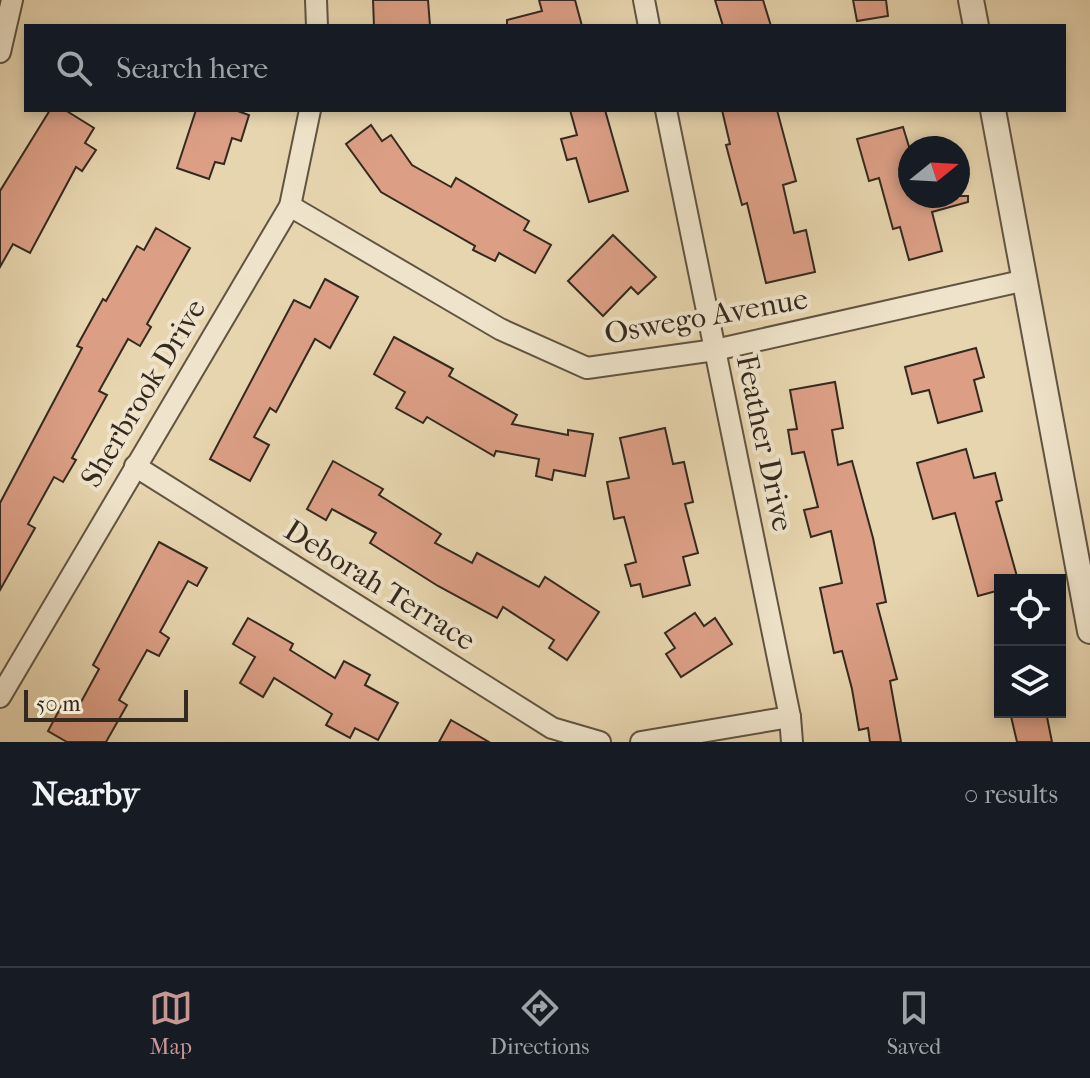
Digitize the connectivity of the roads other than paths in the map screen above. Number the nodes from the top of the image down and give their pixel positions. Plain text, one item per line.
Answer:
1 (12, 0) edge
2 (316, 0) edge
3 (644, 0) edge
4 (971, 0) edge
5 (317, 24) edge
6 (649, 24) edge
7 (976, 24) edge
8 (0, 52) edge
9 (310, 112) edge
10 (666, 112) edge
11 (993, 112) edge
12 (290, 206) junction
13 (1026, 280) junction
14 (715, 350) junction
15 (135, 466) junction
16 (1090, 631) edge
17 (0, 697) edge
18 (790, 717) junction
19 (600, 742) edge
20 (641, 742) edge
21 (792, 742) edge

1 - 8 street
2 - 5 street
3 - 6 street
4 - 7 street
9 - 12 street, Sherbrook Drive
10 - 14 street, Feather Drive
11 - 13 street
12 - 14 street, Oswego Avenue
12 - 15 street, Sherbrook Drive
13 - 14 street, Oswego Avenue
13 - 16 street
14 - 18 street, Feather Drive
15 - 17 street, Sherbrook Drive
15 - 19 street, Deborah Terrace
18 - 20 street
18 - 21 street, Feather Drive

